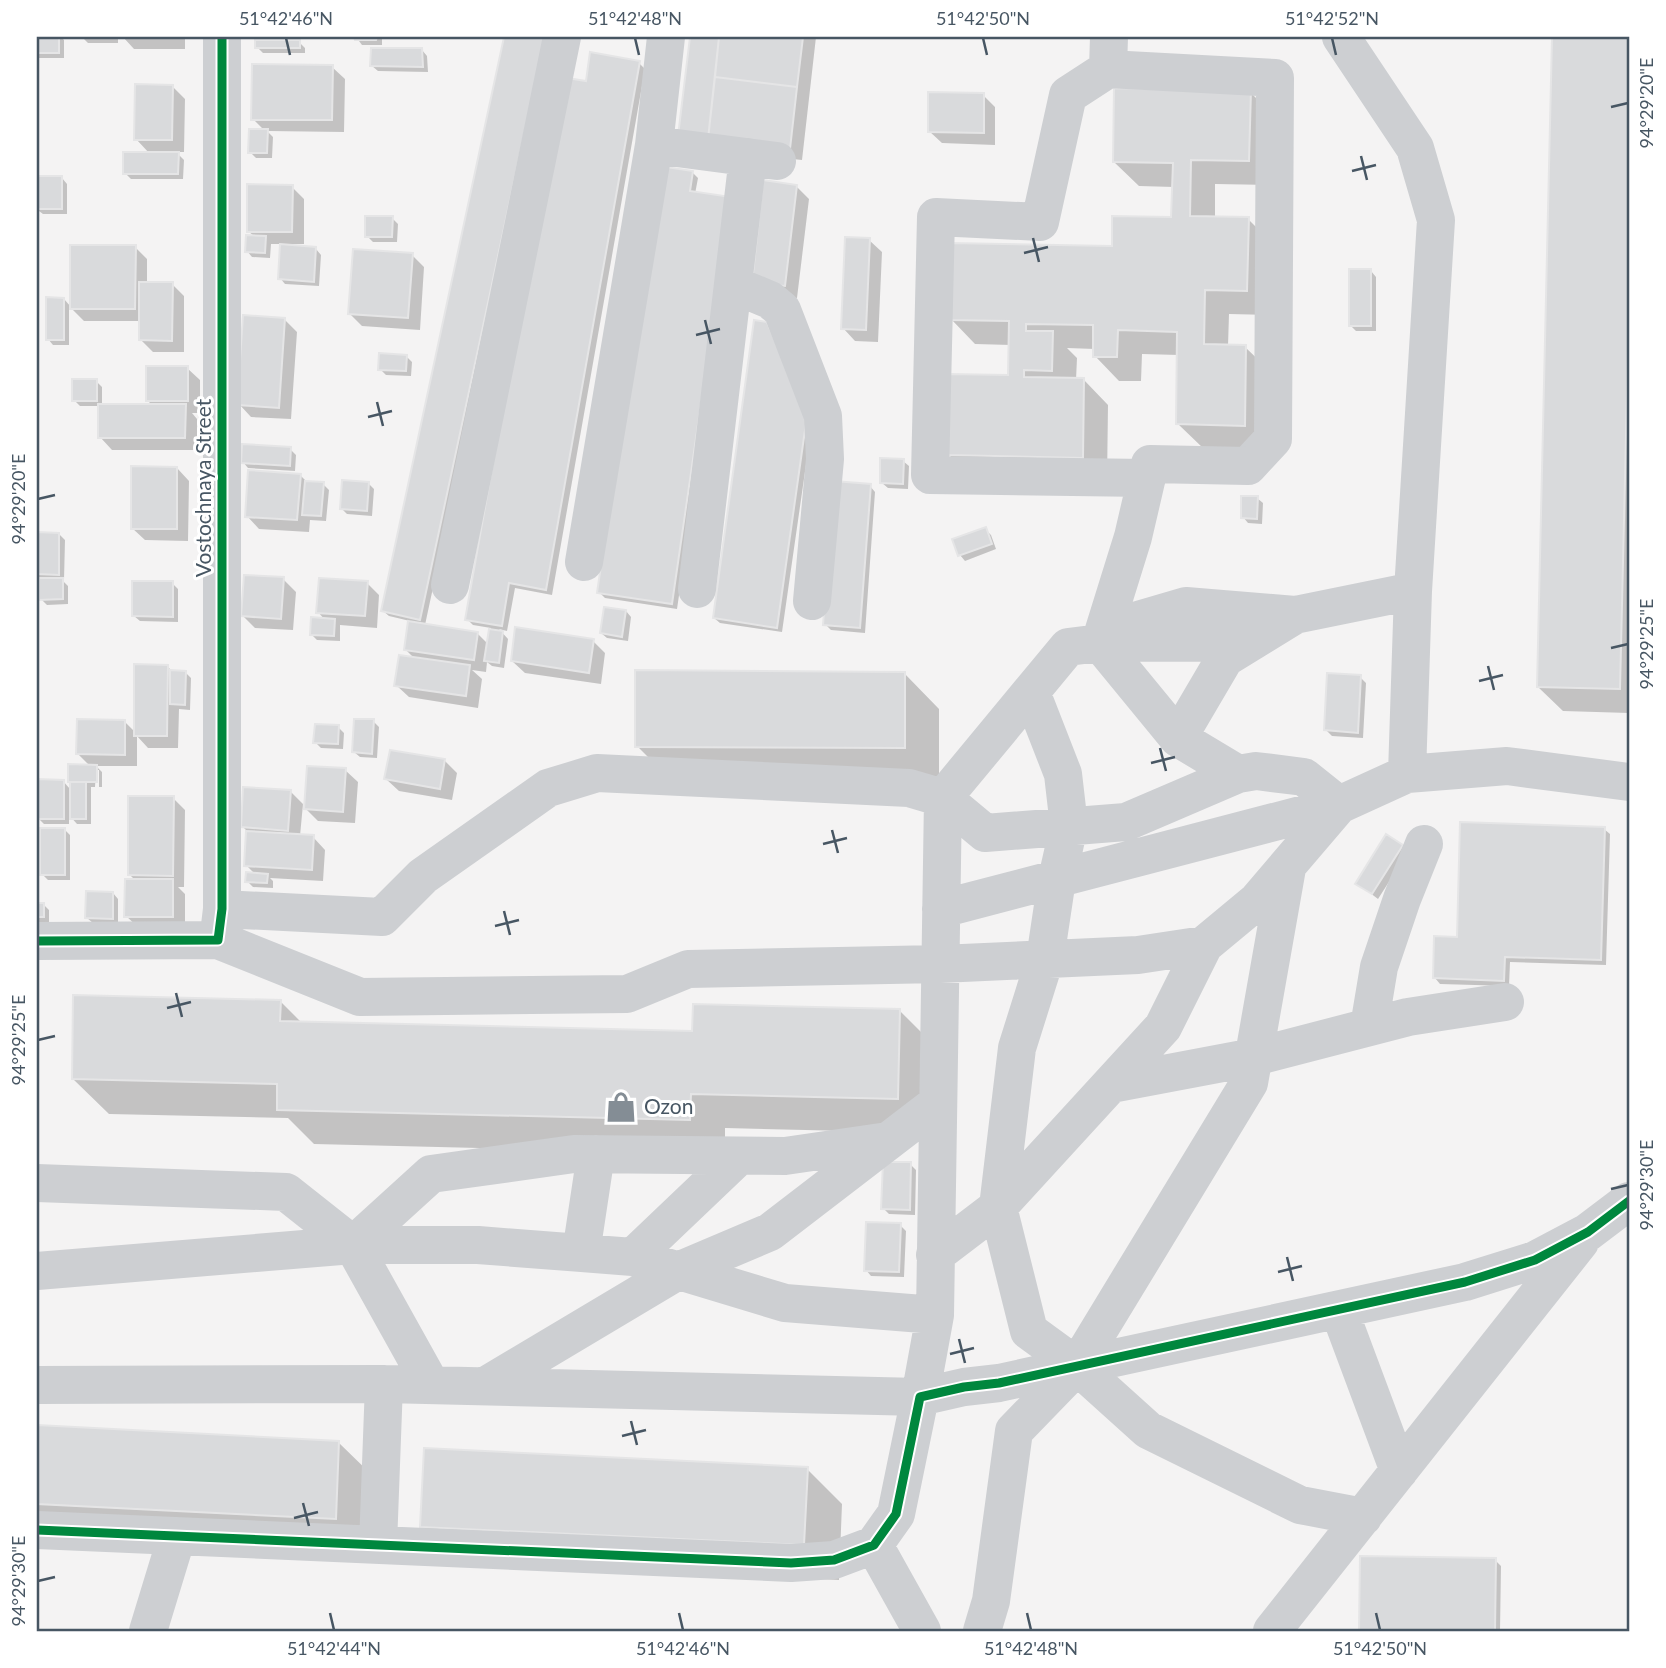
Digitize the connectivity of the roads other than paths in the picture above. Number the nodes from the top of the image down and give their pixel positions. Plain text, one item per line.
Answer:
1 (222, 37) edge
2 (562, 37) edge
3 (666, 37) edge
4 (1341, 37) edge
5 (1108, 53) edge
6 (654, 145) junction
7 (734, 285) junction
8 (1147, 478) junction
9 (584, 562) dead end
10 (450, 585) dead end
11 (696, 589) dead end
12 (1413, 590) junction
13 (812, 601) dead end
14 (1295, 615) junction
15 (1102, 636) junction
16 (1251, 642) junction
17 (1031, 692) junction
18 (1178, 738) junction
19 (1238, 774) junction
20 (1407, 774) junction
21 (1629, 782) edge
22 (943, 798) junction
23 (1339, 805) junction
24 (1069, 827) junction
25 (1424, 844) dead end
26 (1287, 868) junction
27 (1057, 879) junction
28 (941, 909) junction
29 (220, 925) junction
30 (37, 942) edge
31 (1204, 945) junction
32 (1045, 959) junction
33 (940, 964) junction
34 (1505, 1002) dead end
35 (1369, 1027) junction
36 (1254, 1057) junction
37 (1111, 1084) junction
38 (938, 1102) junction
39 (888, 1141) junction
40 (596, 1154) junction
41 (739, 1156) junction
42 (37, 1183) edge
43 (1629, 1201) edge
44 (998, 1207) junction
45 (1588, 1232) junction
46 (353, 1245) junction
47 (581, 1253) junction
48 (935, 1255) junction
49 (633, 1257) junction
50 (37, 1271) edge
51 (678, 1271) junction
52 (1339, 1310) junction
53 (935, 1315) junction
54 (1077, 1366) junction
55 (384, 1384) junction
56 (37, 1385) edge
57 (431, 1385) junction
58 (485, 1386) junction
59 (920, 1397) junction
60 (1399, 1471) junction
61 (1363, 1517) junction
62 (37, 1531) edge
63 (177, 1536) junction
64 (378, 1545) junction
65 (874, 1545) junction
66 (1282, 1626) edge
67 (148, 1631) edge
68 (922, 1631) edge
69 (982, 1631) edge

1 - 29 street, Vostochnaya Street
2 - 10 street
3 - 6 street
4 - 12 street
5 - 8 street
5 - 8 street
6 - 7 street
6 - 9 street
7 - 11 street
7 - 13 street
8 - 15 street
12 - 14 street
12 - 20 street
14 - 15 street
14 - 16 street
15 - 16 street
15 - 17 street
15 - 18 street
16 - 18 street
17 - 22 street
17 - 24 street
18 - 19 street
19 - 23 street
19 - 24 street
20 - 21 street
20 - 23 street
22 - 24 street
22 - 28 street
22 - 29 street
23 - 26 street
23 - 27 street
24 - 27 street
25 - 35 street
26 - 31 street
26 - 36 street
27 - 28 street
27 - 32 street
28 - 33 street
29 - 30 street
29 - 33 street
31 - 32 street
31 - 37 street
32 - 33 street
32 - 44 street
33 - 38 street
34 - 35 street
35 - 36 street
36 - 37 street
36 - 54 street
37 - 44 street
38 - 39 street
38 - 48 street
39 - 41 street
39 - 51 street
40 - 41 street
40 - 46 street
40 - 47 street
41 - 49 street
42 - 46 street
43 - 45 street
44 - 48 street
44 - 54 street
45 - 52 street
45 - 60 street
46 - 47 street
46 - 50 street
46 - 57 street
47 - 49 street
48 - 53 street
49 - 51 street
51 - 53 street
51 - 58 street
52 - 54 street
52 - 60 street
53 - 59 street
54 - 59 street
54 - 61 street
54 - 69 street
55 - 56 street
55 - 57 street
55 - 64 street
57 - 58 street
58 - 59 street
59 - 65 street
60 - 61 street
61 - 66 street
62 - 63 street
63 - 64 street
63 - 67 street
64 - 65 street
65 - 68 street

